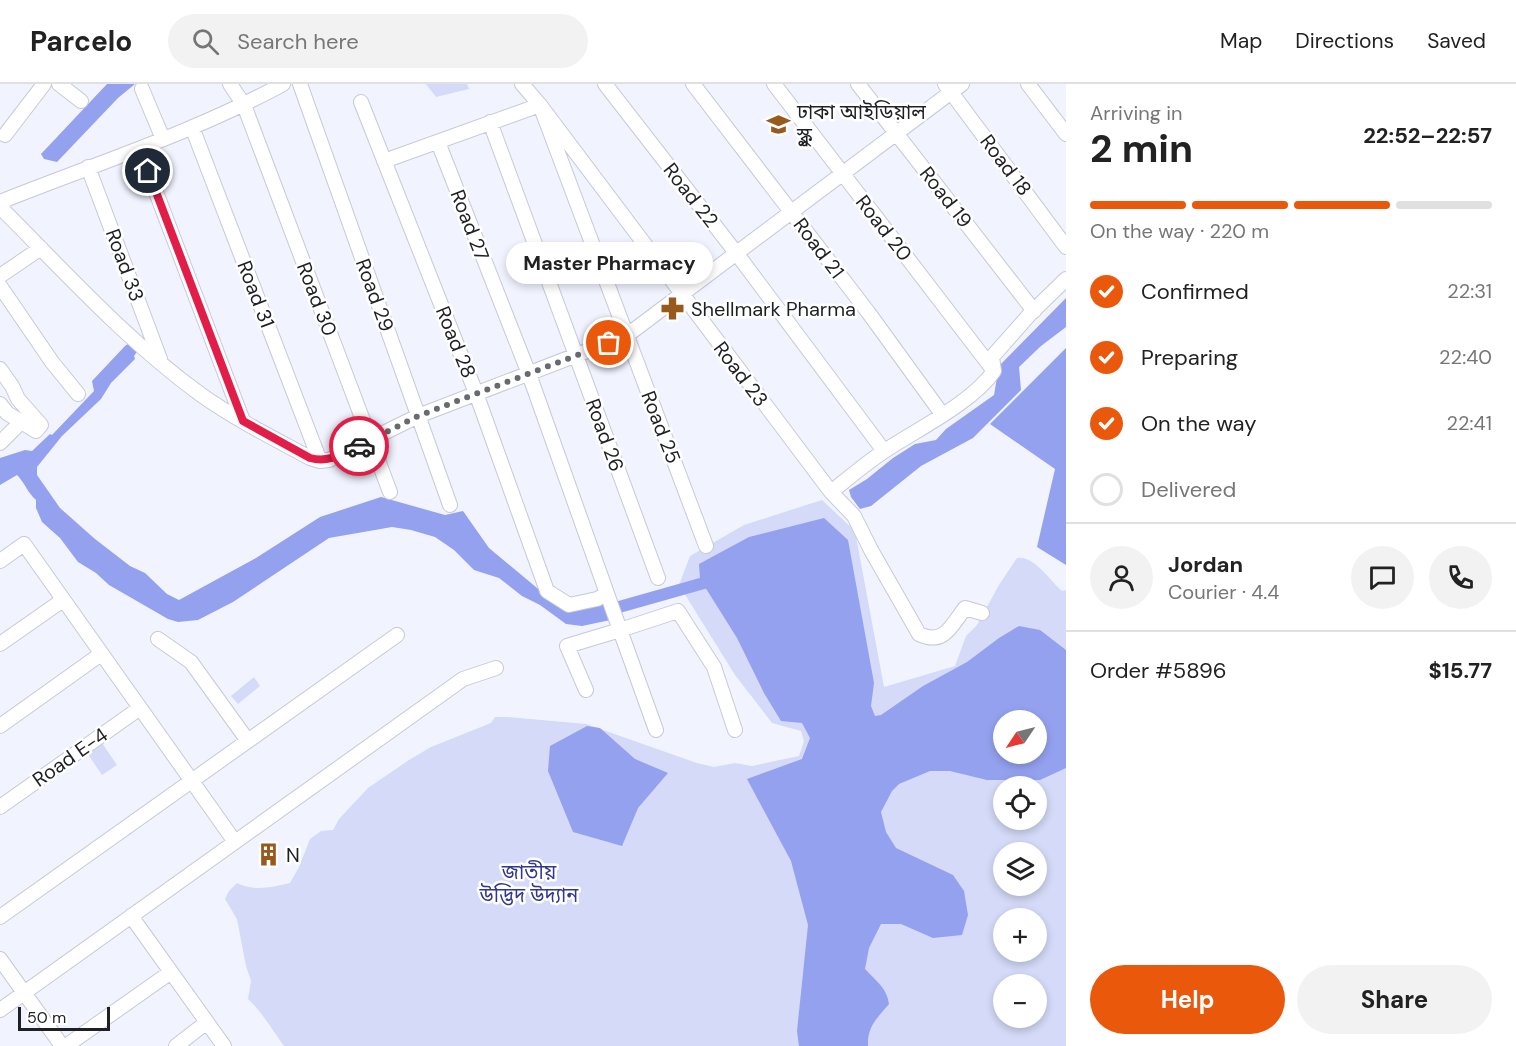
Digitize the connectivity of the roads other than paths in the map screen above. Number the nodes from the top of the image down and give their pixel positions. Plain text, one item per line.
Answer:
1 (44, 84) edge
2 (59, 84) edge
3 (230, 84) edge
4 (283, 84) edge
5 (300, 84) edge
6 (522, 84) edge
7 (605, 84) edge
8 (693, 84) edge
9 (774, 84) edge
10 (858, 84) edge
11 (1028, 84) edge
12 (953, 87) edge
13 (142, 89) dead end
14 (81, 101) dead end
15 (361, 102) dead end
16 (244, 105) junction
17 (540, 105) junction
18 (490, 122) junction
19 (192, 127) junction
20 (896, 132) junction
21 (5, 135) dead end
22 (1066, 135) edge
23 (163, 139) junction
24 (438, 142) junction
25 (140, 150) junction
26 (384, 161) junction
27 (88, 167) junction
28 (842, 174) junction
29 (0, 202) edge
30 (0, 207) edge
31 (792, 213) junction
32 (1066, 247) edge
33 (41, 248) junction
34 (736, 254) junction
35 (0, 276) edge
36 (1066, 279) edge
37 (0, 286) edge
38 (681, 295) junction
39 (1034, 311) junction
40 (626, 336) junction
41 (576, 356) junction
42 (161, 362) junction
43 (0, 369) edge
44 (994, 371) junction
45 (529, 374) junction
46 (476, 393) junction
47 (78, 394) dead end
48 (0, 404) edge
49 (942, 414) junction
50 (418, 416) junction
51 (243, 421) junction
52 (21, 422) junction
53 (370, 440) junction
54 (0, 443) edge
55 (884, 451) junction
56 (320, 461) junction
57 (390, 492) dead end
58 (831, 492) junction
59 (450, 505) dead end
60 (706, 546) dead end
61 (0, 561) edge
62 (658, 578) dead end
63 (608, 594) junction
64 (63, 600) junction
65 (982, 612) dead end
66 (619, 628) junction
67 (397, 635) dead end
68 (159, 639) dead end
69 (0, 644) edge
70 (101, 654) junction
71 (496, 668) dead end
72 (586, 690) dead end
73 (140, 708) junction
74 (0, 726) edge
75 (656, 730) dead end
76 (735, 730) dead end
77 (248, 741) junction
78 (192, 781) junction
79 (0, 807) edge
80 (235, 842) junction
81 (131, 916) junction
82 (0, 917) edge
83 (0, 958) edge
84 (171, 972) junction
85 (24, 992) junction
86 (0, 1010) edge
87 (207, 1022) junction
88 (64, 1046) edge
89 (176, 1046) edge
90 (224, 1046) edge

1 - 21 street
2 - 14 street
3 - 16 street, Road 30
4 - 16 street
5 - 50 street, Road 29
6 - 17 street, Road 23
7 - 34 street, Road 22
8 - 31 street, Road 21
9 - 28 street, Road 20
10 - 20 street, Road 19
11 - 22 street
12 - 20 street
12 - 32 street, Road 18
13 - 23 street
15 - 26 street, Road 28
16 - 19 street
16 - 53 street, Road 30
17 - 18 street
17 - 38 street, Road 23
17 - 40 street, Road 25
18 - 24 street
18 - 41 street, Road 26
19 - 23 street
19 - 56 street, Road 31
20 - 28 street
20 - 39 street, Road 19
23 - 25 street
24 - 26 street
24 - 45 street, Road 27
25 - 27 street
25 - 51 street
26 - 46 street, Road 28
27 - 29 street
27 - 42 street, Road 33
28 - 31 street
28 - 44 street, Road 20
30 - 33 street
31 - 34 street
31 - 49 street, Road 21
33 - 35 street
33 - 42 street
34 - 38 street
34 - 55 street, Road 22
36 - 39 street
37 - 47 street
38 - 40 street
38 - 58 street, Road 23
39 - 44 street
40 - 41 street
40 - 60 street, Road 25
41 - 45 street
41 - 62 street, Road 26
42 - 51 street
43 - 52 street
44 - 49 street
45 - 46 street
45 - 63 street, Road 27
46 - 50 street
46 - 63 street, Road 28
48 - 52 street
49 - 55 street
50 - 53 street
50 - 59 street, Road 29
51 - 56 street
52 - 54 street
53 - 56 street
53 - 57 street, Road 30
55 - 58 street
58 - 65 street, Road 23
61 - 64 street
63 - 66 street, Road 27
64 - 69 street
64 - 70 street
66 - 72 street
66 - 75 street, Road 27
66 - 76 street
67 - 77 street
68 - 77 street
70 - 73 street
70 - 74 street
71 - 80 street
73 - 78 street
73 - 79 street, Road E-4
77 - 78 street
78 - 80 street
78 - 82 street
80 - 81 street
81 - 84 street
81 - 85 street
83 - 85 street
84 - 87 street
84 - 88 street
85 - 86 street
85 - 88 street
87 - 89 street
87 - 90 street

